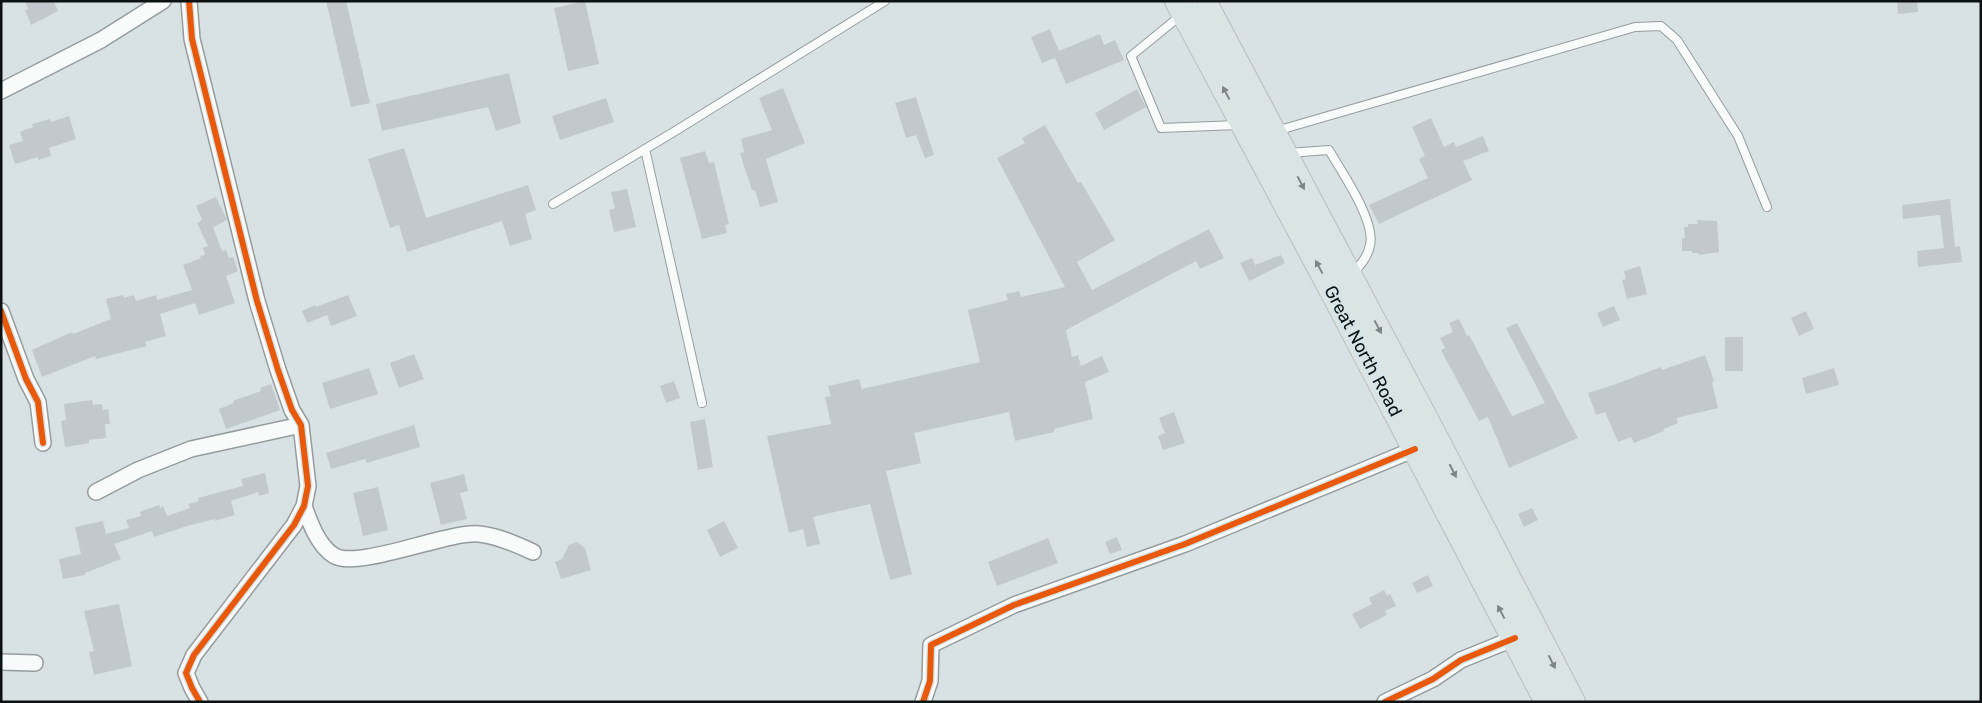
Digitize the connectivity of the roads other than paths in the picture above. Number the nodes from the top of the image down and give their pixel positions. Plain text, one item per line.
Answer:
1 (163, 1) edge
2 (188, 1) edge
3 (885, 1) edge
4 (1204, 1) edge
5 (1180, 7) edge
6 (1, 91) edge
7 (1264, 139) junction
8 (644, 149) junction
9 (553, 204) dead end
10 (1766, 207) dead end
11 (1342, 285) junction
12 (1, 311) edge
13 (702, 403) dead end
14 (301, 425) junction
15 (43, 443) dead end
16 (1415, 449) junction
17 (96, 492) dead end
18 (304, 506) junction
19 (533, 552) dead end
20 (1515, 638) junction
21 (1, 662) edge
22 (35, 663) dead end
23 (200, 702) edge
24 (923, 702) edge
25 (1385, 702) edge
26 (1547, 702) edge
27 (1573, 702) edge

1 - 6 street
2 - 14 street
3 - 8 lane
4 - 7 main road, Great North Road
7 -> 5 main road, Great North Road
5 - 7 lane
7 - 10 lane
11 -> 7 main road, Great North Road
7 -> 11 main road, Great North Road
7 - 11 lane
8 - 9 lane
8 - 13 lane
11 - 16 main road, Great North Road
11 -> 27 main road, Great North Road
12 - 15 street
14 - 17 street
14 - 18 street
20 -> 16 main road, Great North Road
16 - 24 street
18 - 19 street
18 - 23 street
20 - 25 street
20 - 26 main road, Great North Road
21 - 22 street

